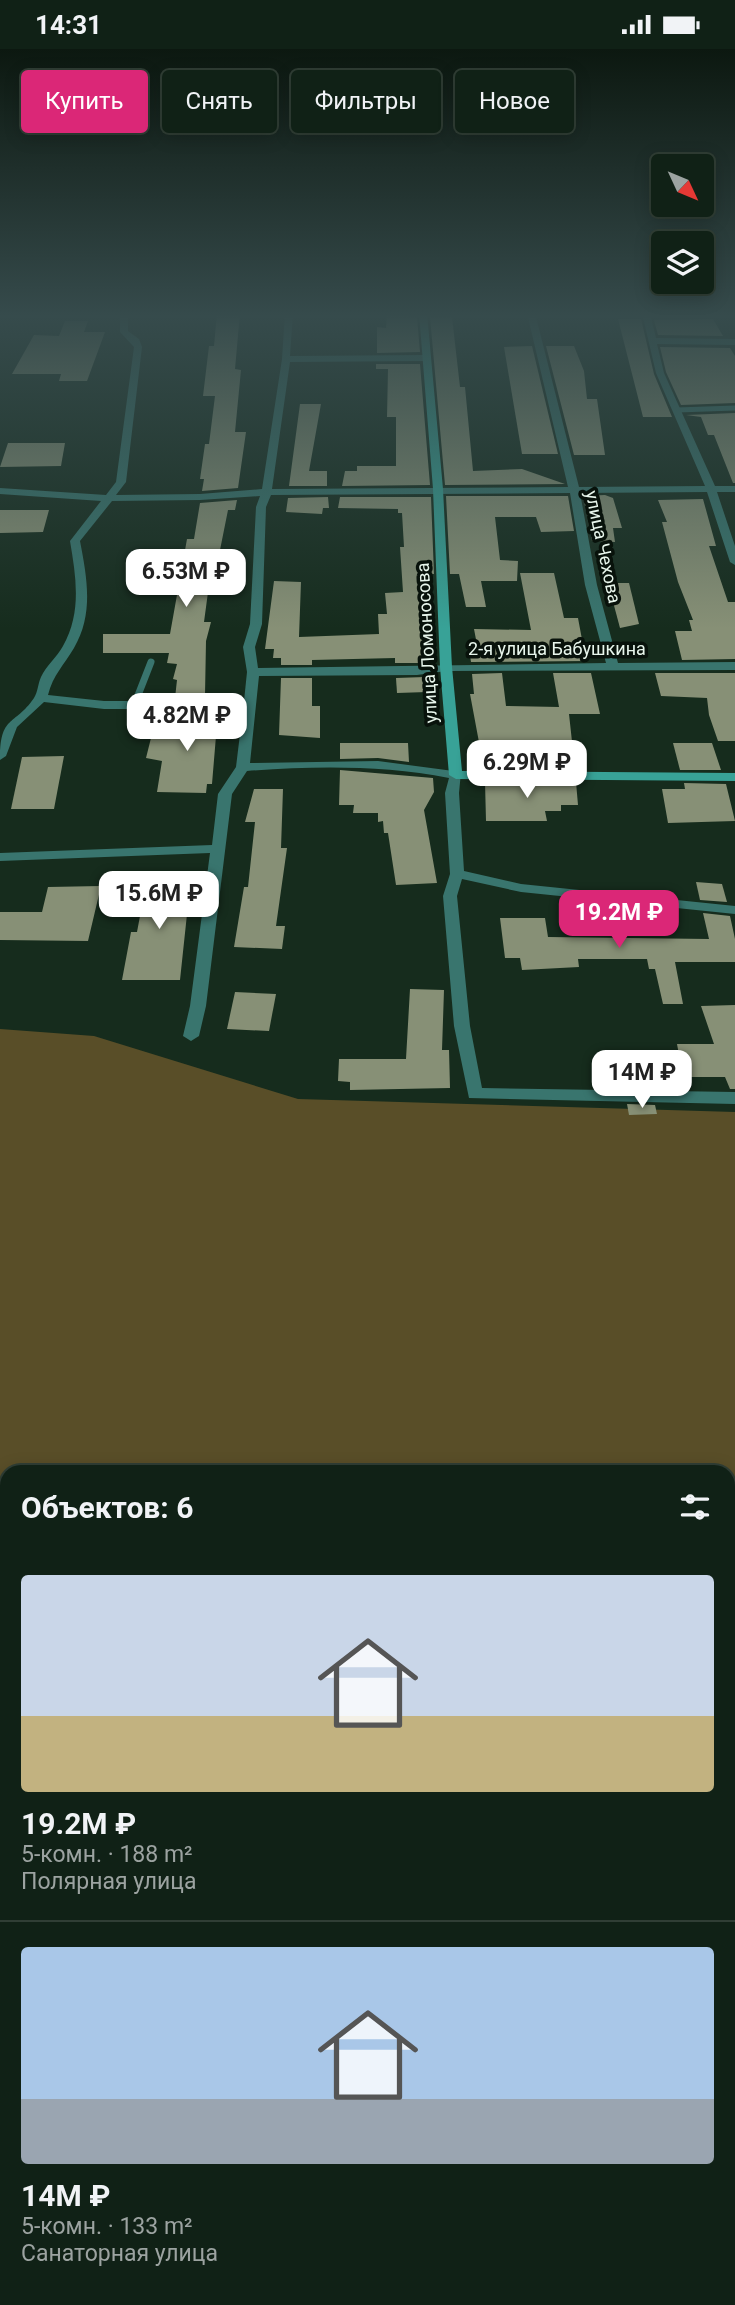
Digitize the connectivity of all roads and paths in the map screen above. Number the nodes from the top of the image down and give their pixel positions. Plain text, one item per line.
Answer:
1 (129, 418) edge
2 (278, 418) edge
3 (432, 418) edge
4 (557, 418) edge
5 (680, 418) edge
6 (438, 489) junction
7 (574, 489) junction
8 (711, 489) junction
9 (735, 489) edge
10 (0, 491) edge
11 (267, 492) junction
12 (110, 500) junction
13 (735, 562) edge
14 (151, 662) dead end
15 (613, 665) junction
16 (735, 666) edge
17 (446, 667) junction
18 (253, 672) junction
19 (40, 698) junction
20 (135, 703) junction
21 (250, 705) junction
22 (0, 756) edge
23 (243, 768) junction
24 (456, 775) junction
25 (735, 776) edge
26 (217, 849) junction
27 (0, 857) edge
28 (457, 874) junction
29 (735, 910) edge
30 (191, 1036) dead end
31 (735, 1097) edge

1 - 12 street
2 - 11 street
3 - 6 street, улица Ломоносова
4 - 7 street, улица Чехова
5 - 8 street
6 - 7 street
6 - 11 street
6 - 17 street, улица Ломоносова
7 - 8 street
7 - 15 street, улица Чехова
8 - 9 street
8 - 13 street
10 - 12 street
11 - 12 street
11 - 18 street
12 - 19 street
14 - 20 lane
15 - 16 street, 2-я улица Бабушкина
15 - 17 street, 2-я улица Бабушкина
17 - 18 street, 2-я улица Бабушкина
17 - 24 street, улица Ломоносова
18 - 21 street
19 - 20 street
19 - 22 street
20 - 21 street
21 - 23 street
23 - 24 street
23 - 26 street
24 - 25 street
24 - 28 street, улица Ломоносова
26 - 27 street
26 - 30 street
28 - 29 street
28 - 31 street, улица Ломоносова

